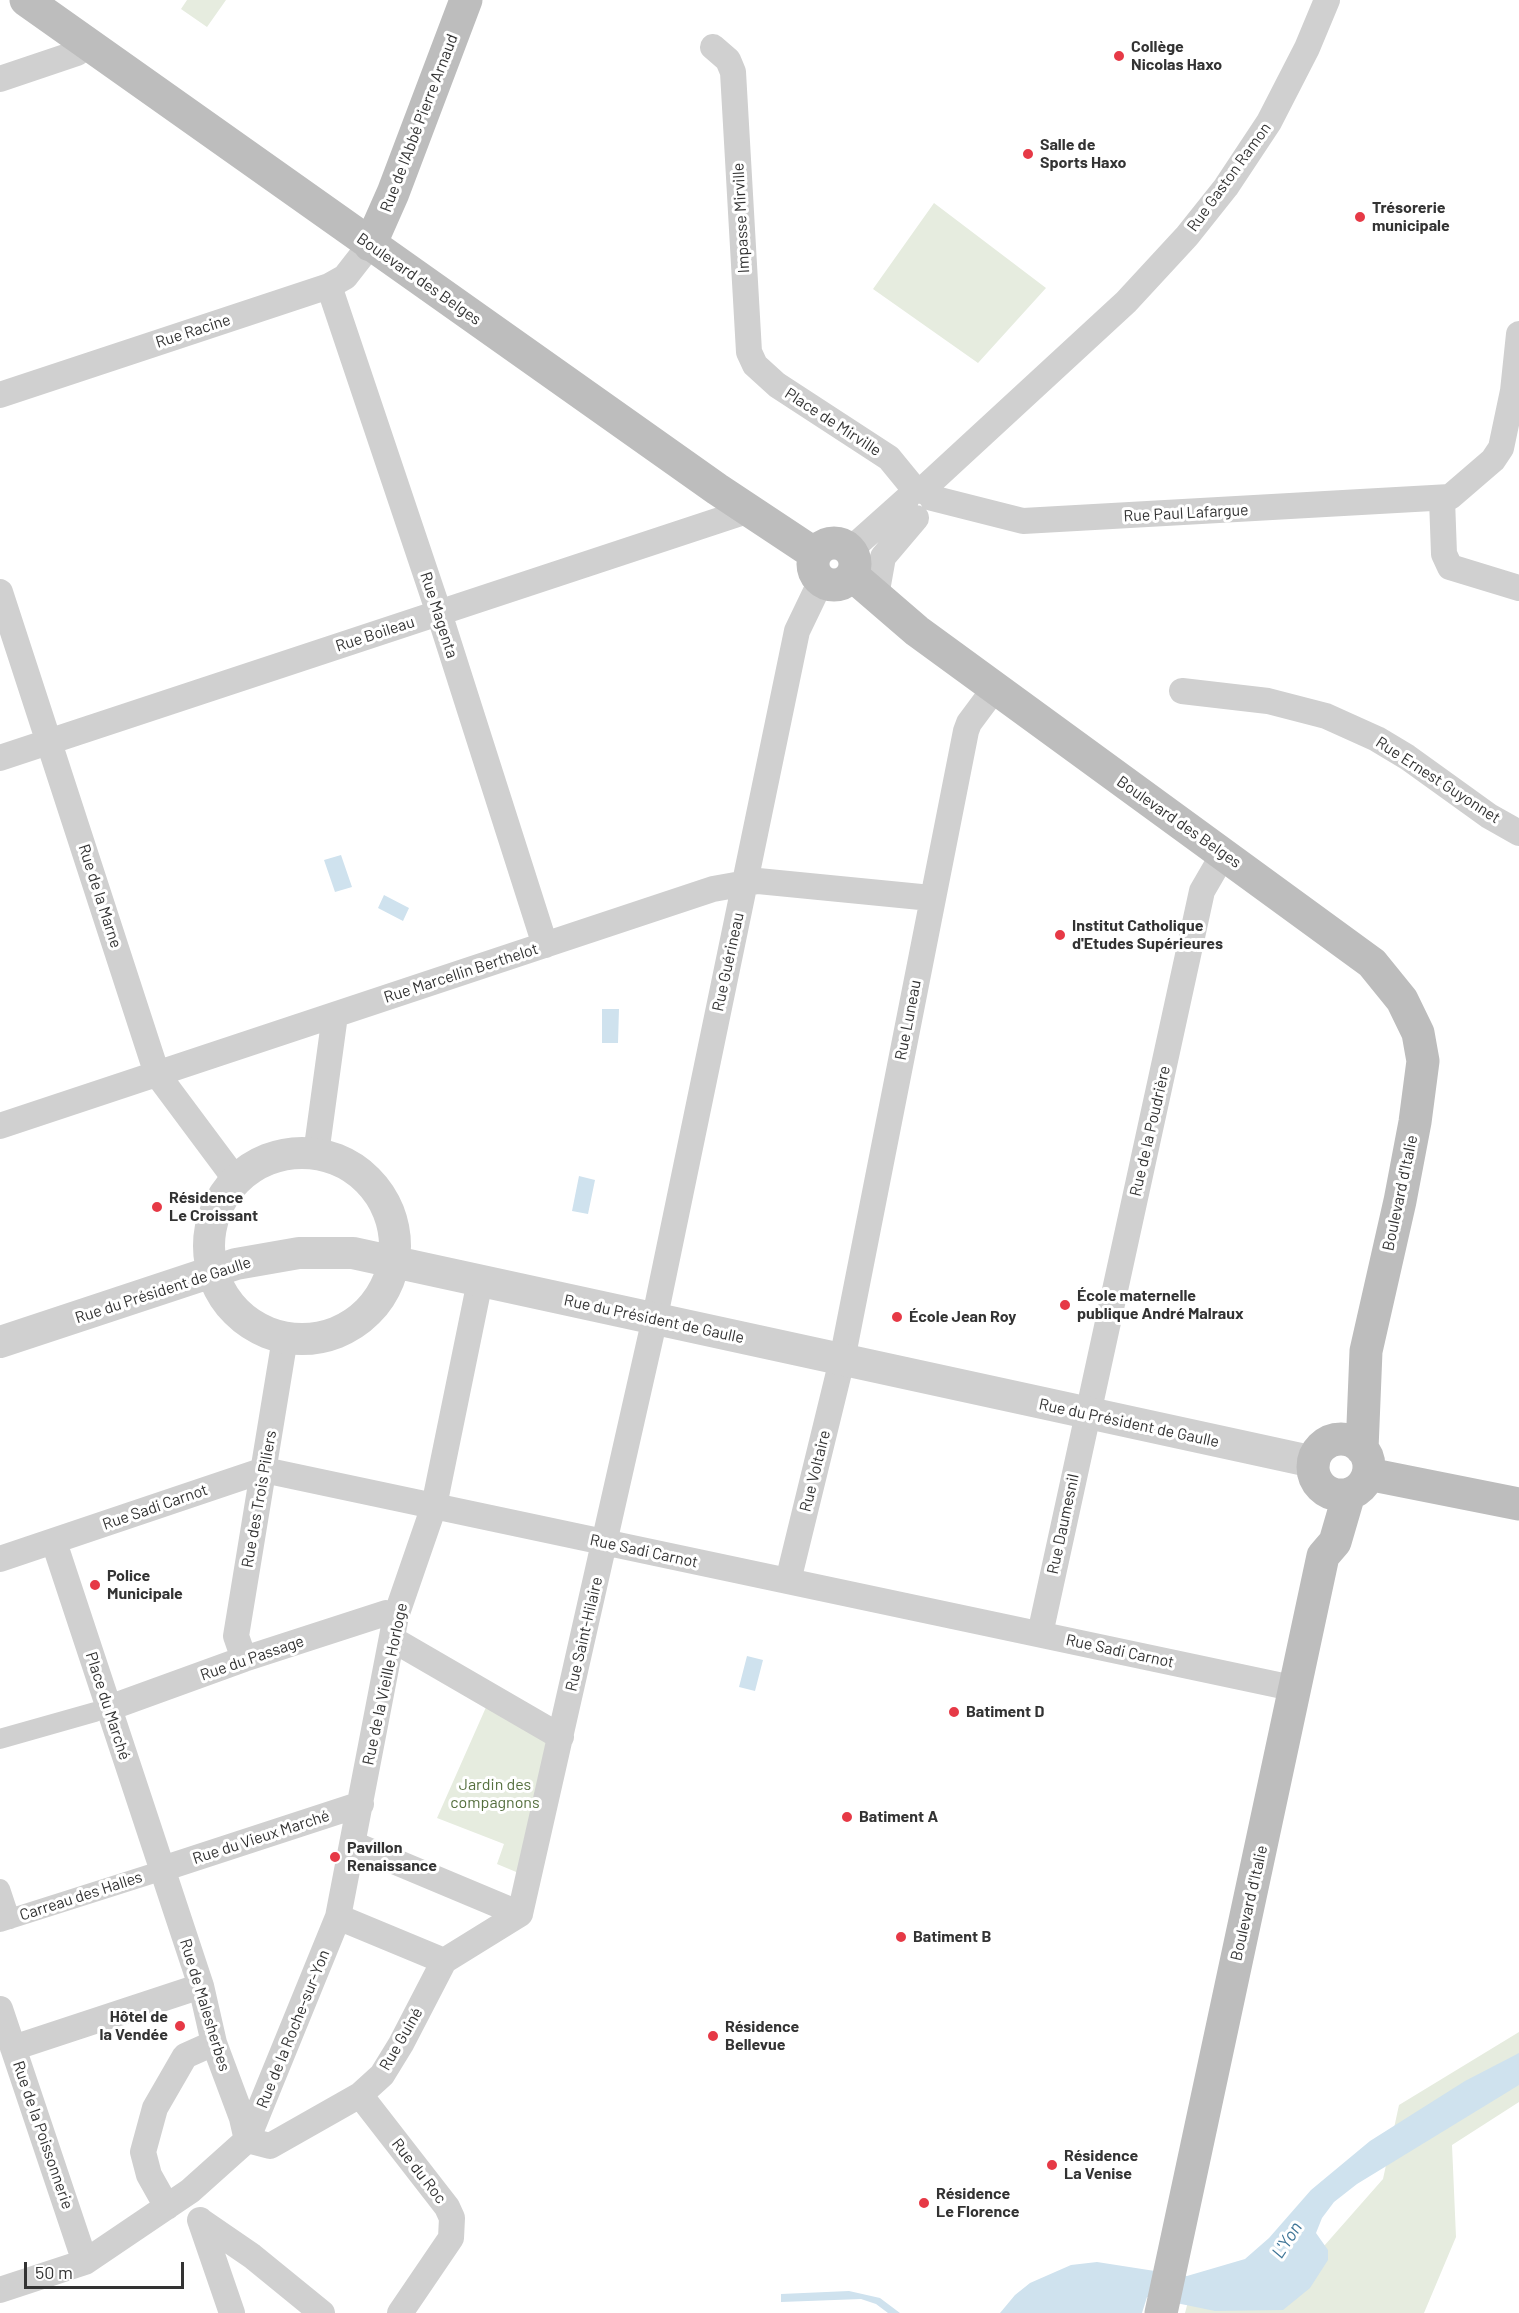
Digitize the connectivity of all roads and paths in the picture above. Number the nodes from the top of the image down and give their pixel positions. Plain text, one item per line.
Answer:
1 (466, 0) edge
2 (1327, 0) edge
3 (29, 1) edge
4 (87, 43) junction
5 (713, 47) dead end
6 (0, 79) edge
7 (370, 245) junction
8 (329, 286) junction
9 (1519, 334) edge
10 (777, 385) joint
11 (0, 394) edge
12 (1442, 499) junction
13 (922, 501) junction
14 (750, 510) junction
15 (836, 577) junction
16 (1519, 588) edge
17 (0, 592) edge
18 (440, 613) junction
19 (995, 688) junction
20 (1182, 691) dead end
21 (50, 742) junction
22 (0, 758) edge
23 (1519, 832) edge
24 (1224, 853) junction
25 (745, 881) junction
26 (931, 898) junction
27 (545, 945) junction
28 (335, 1015) junction
29 (1418, 1033) joint
30 (157, 1074) junction
31 (0, 1126) edge
32 (316, 1154) junction
33 (236, 1180) junction
34 (394, 1262) junction
35 (212, 1273) junction
36 (480, 1281) junction
37 (655, 1319) junction
38 (285, 1338) junction
39 (0, 1342) edge
40 (842, 1360) junction
41 (1086, 1414) junction
42 (1341, 1468) junction
43 (264, 1470) junction
44 (1519, 1504) edge
45 (434, 1506) junction
46 (54, 1542) junction
47 (604, 1542) junction
48 (0, 1559) edge
49 (788, 1581) junction
50 (394, 1628) junction
51 (1040, 1634) junction
52 (244, 1659) junction
53 (1297, 1689) junction
54 (102, 1710) junction
55 (561, 1737) junction
56 (0, 1739) edge
57 (361, 1804) junction
58 (353, 1844) junction
59 (156, 1871) junction
60 (0, 1889) edge
61 (520, 1914) junction
62 (338, 1917) junction
63 (5, 1921) edge
64 (444, 1961) junction
65 (201, 1986) junction
66 (0, 2009) edge
67 (214, 2043) junction
68 (13, 2048) junction
69 (360, 2095) junction
70 (247, 2140) junction
71 (190, 2191) junction
72 (167, 2207) junction
73 (201, 2221) junction
74 (252, 2256) junction
75 (85, 2262) junction
76 (220, 2270) junction
77 (0, 2290) edge
78 (232, 2313) edge
79 (322, 2313) edge
80 (400, 2313) edge
81 (1161, 2313) edge

1 - 7 main road, Rue de l'Abbé Pierre Arnaud
2 - 13 street, Rue Gaston Ramon
3 - 4 main road, Boulevard des Belges
4 - 6 street
4 - 7 main road, Boulevard des Belges
5 - 10 street, Impasse Mirville
7 - 8 street, Rue Racine
7 - 14 main road, Boulevard des Belges
8 - 11 street, Rue Racine
8 - 18 street, Rue Magenta
9 - 12 street
10 - 13 street, Place de Mirville
12 - 13 street, Rue Paul Lafargue
12 - 16 street
13 - 15 street
13 - 15 street, Rue Guérineau
14 - 15 main road, Boulevard des Belges
14 - 18 street, Rue Boileau
15 - 19 main road, Boulevard des Belges
15 - 25 street, Rue Guérineau
17 - 21 street, Rue de la Marne
18 - 21 street, Rue Boileau
18 - 27 street, Rue Magenta
19 - 24 main road, Boulevard des Belges
19 - 26 street, Rue Luneau
20 - 23 street, Rue Ernest Guyonnet
21 - 22 street, Rue Boileau
21 - 30 street, Rue de la Marne
24 - 29 main road, Boulevard des Belges
24 - 41 street, Rue de la Poudrière
25 - 26 street, Rue Marcellin Berthelot
25 - 27 street, Rue Marcellin Berthelot
25 - 37 street, Rue Guérineau
26 - 40 street, Rue Luneau
27 - 28 street, Rue Marcellin Berthelot
28 - 30 street, Rue Marcellin Berthelot
28 - 32 street
29 - 42 main road, Boulevard d'Italie
30 - 31 street, Rue Marcellin Berthelot
30 - 33 street, Rue de la Marne
32 - 33 street
32 - 34 street
33 - 35 street
34 - 35 street, Rue du Président de Gaulle
34 - 36 street, Rue du Président de Gaulle
34 - 38 street
35 - 38 street
35 - 39 street, Rue du Président de Gaulle
36 - 37 street, Rue du Président de Gaulle
36 - 45 street, Rue de la Vieille Horloge
37 - 40 street, Rue du Président de Gaulle
37 - 47 street, Rue Saint-Hilaire
38 - 43 street, Rue des Trois Piliers
40 - 41 street, Rue du Président de Gaulle
40 - 49 street, Rue Voltaire
41 - 42 street, Rue du Président de Gaulle
41 - 51 street, Rue Daumesnil
42 - 44 main road
42 - 53 main road, Boulevard d'Italie
43 - 45 street, Rue Sadi Carnot
43 - 46 street, Rue Sadi Carnot
43 - 52 street, Rue des Trois Piliers
45 - 47 street, Rue Sadi Carnot
45 - 50 street, Rue de la Vieille Horloge
46 - 48 street, Rue Sadi Carnot
46 - 54 street, Place du Marché
47 - 49 street, Rue Sadi Carnot
47 - 55 street, Rue Saint-Hilaire
49 - 51 street, Rue Sadi Carnot
50 - 52 street, Rue du Passage
50 - 55 street
50 - 57 street, Rue de la Vieille Horloge
51 - 53 street, Rue Sadi Carnot
52 - 54 street, Rue du Passage
53 - 81 main road, Boulevard d'Italie
54 - 56 street
54 - 59 street, Place du Marché
55 - 61 street, Rue Saint-Hilaire
57 - 58 street, Rue de la Vieille Horloge
57 - 59 street, Rue du Vieux Marché
58 - 61 street
58 - 62 street, Rue de la Roche-sur-Yon
59 - 63 street, Carreau des Halles
59 - 65 street, Rue de Malesherbes
60 - 63 street, Carreau des Halles
61 - 64 street
62 - 64 street
62 - 70 street, Rue de la Roche-sur-Yon
64 - 69 street, Rue Guiné
65 - 67 street, Rue de Malesherbes
65 - 68 street
66 - 68 street, Rue de la Poissonnerie
67 - 70 street, Rue de Malesherbes
67 - 72 street
68 - 75 street, Rue de la Poissonnerie
69 - 70 street, Rue Guiné
69 - 80 street, Rue du Roc
70 - 71 street
71 - 72 street
71 - 73 street
72 - 75 street
73 - 74 street
73 - 76 street
74 - 76 street
74 - 79 street
75 - 77 street
76 - 78 street

